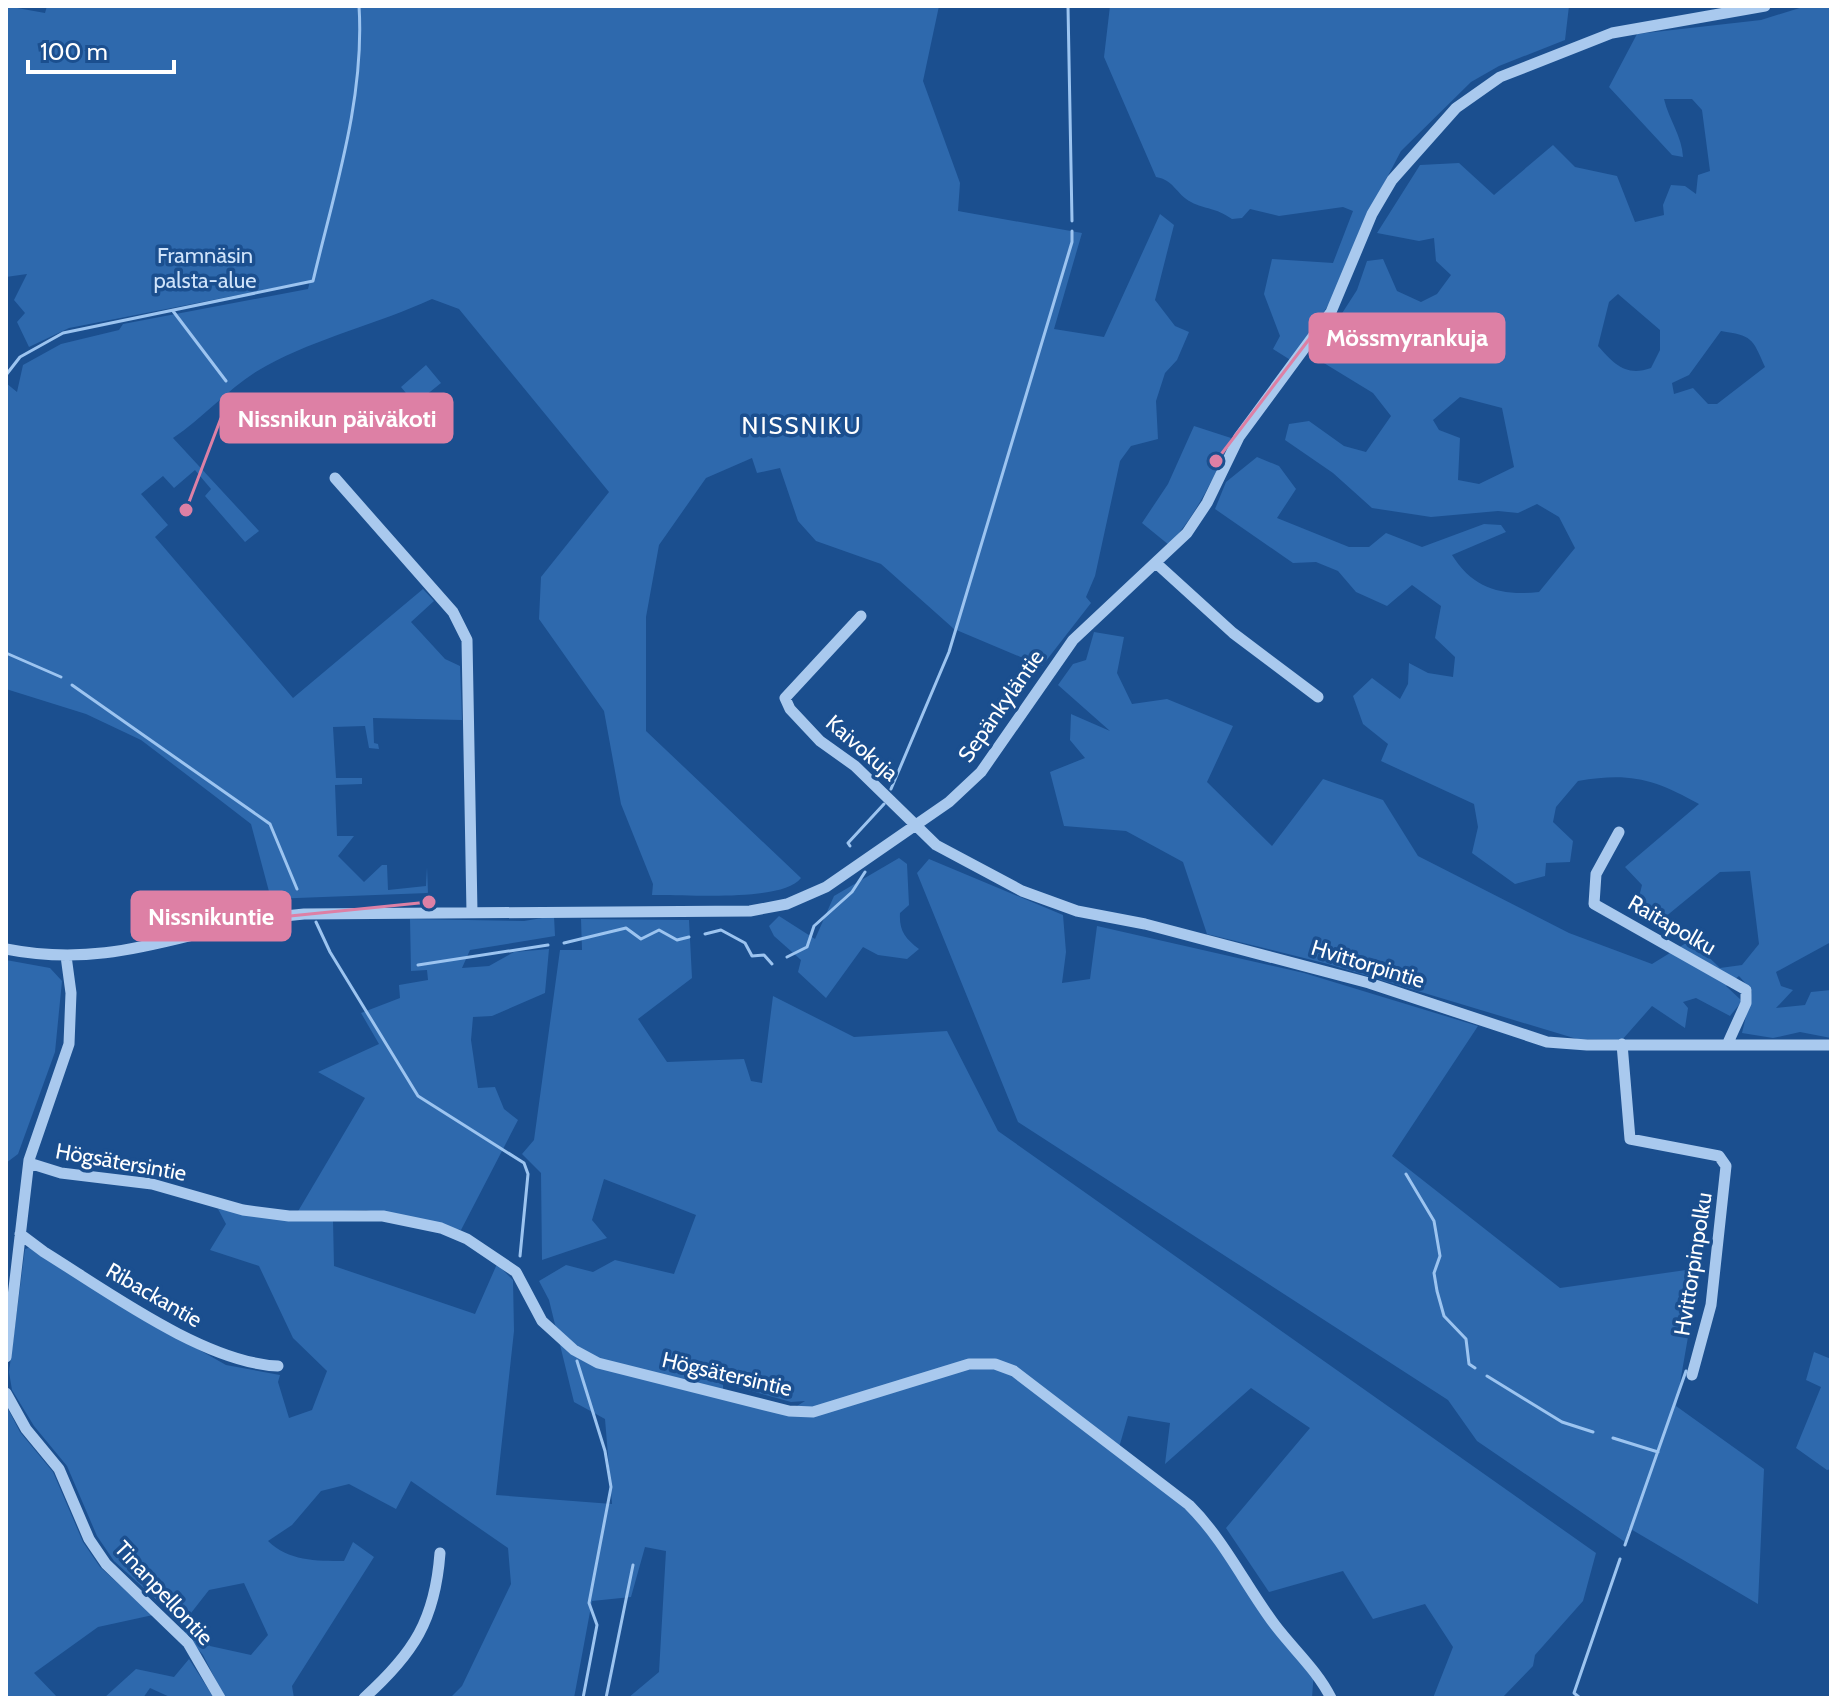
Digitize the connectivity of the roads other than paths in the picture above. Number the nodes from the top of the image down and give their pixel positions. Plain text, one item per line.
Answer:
1 (1765, 6) edge
2 (335, 478) dead end
3 (1156, 563) junction
4 (861, 616) dead end
5 (1318, 697) dead end
6 (916, 827) junction
7 (1619, 832) dead end
8 (472, 912) junction
9 (6, 949) edge
10 (66, 956) junction
11 (1622, 1044) junction
12 (1727, 1045) junction
13 (1831, 1045) edge
14 (29, 1163) junction
15 (20, 1234) junction
16 (6, 1357) edge
17 (278, 1366) dead end
18 (1692, 1375) dead end
19 (6, 1393) edge
20 (440, 1553) dead end
21 (220, 1698) edge
22 (364, 1698) edge
23 (1331, 1698) edge

1 - 3 street, Sepänkyläntie
2 - 8 street
3 - 5 street
3 - 6 street, Sepänkyläntie
4 - 6 street, Kaivokuja
6 - 8 street, Sepänkyläntie
6 - 11 street, Hvittorpintie
7 - 12 street, Raitapolku
8 - 10 street, Sepänkyläntie
9 - 10 street, Sepänkyläntie
10 - 14 street
11 - 12 street, Hvittorpintie
11 - 18 street, Hvittorpinpolku
12 - 13 street, Hvittorpintie
14 - 15 street
14 - 23 street, Högsätersintie
15 - 16 street
15 - 17 street, Ribackantie
19 - 21 street, Tinanpellontie
20 - 22 street

